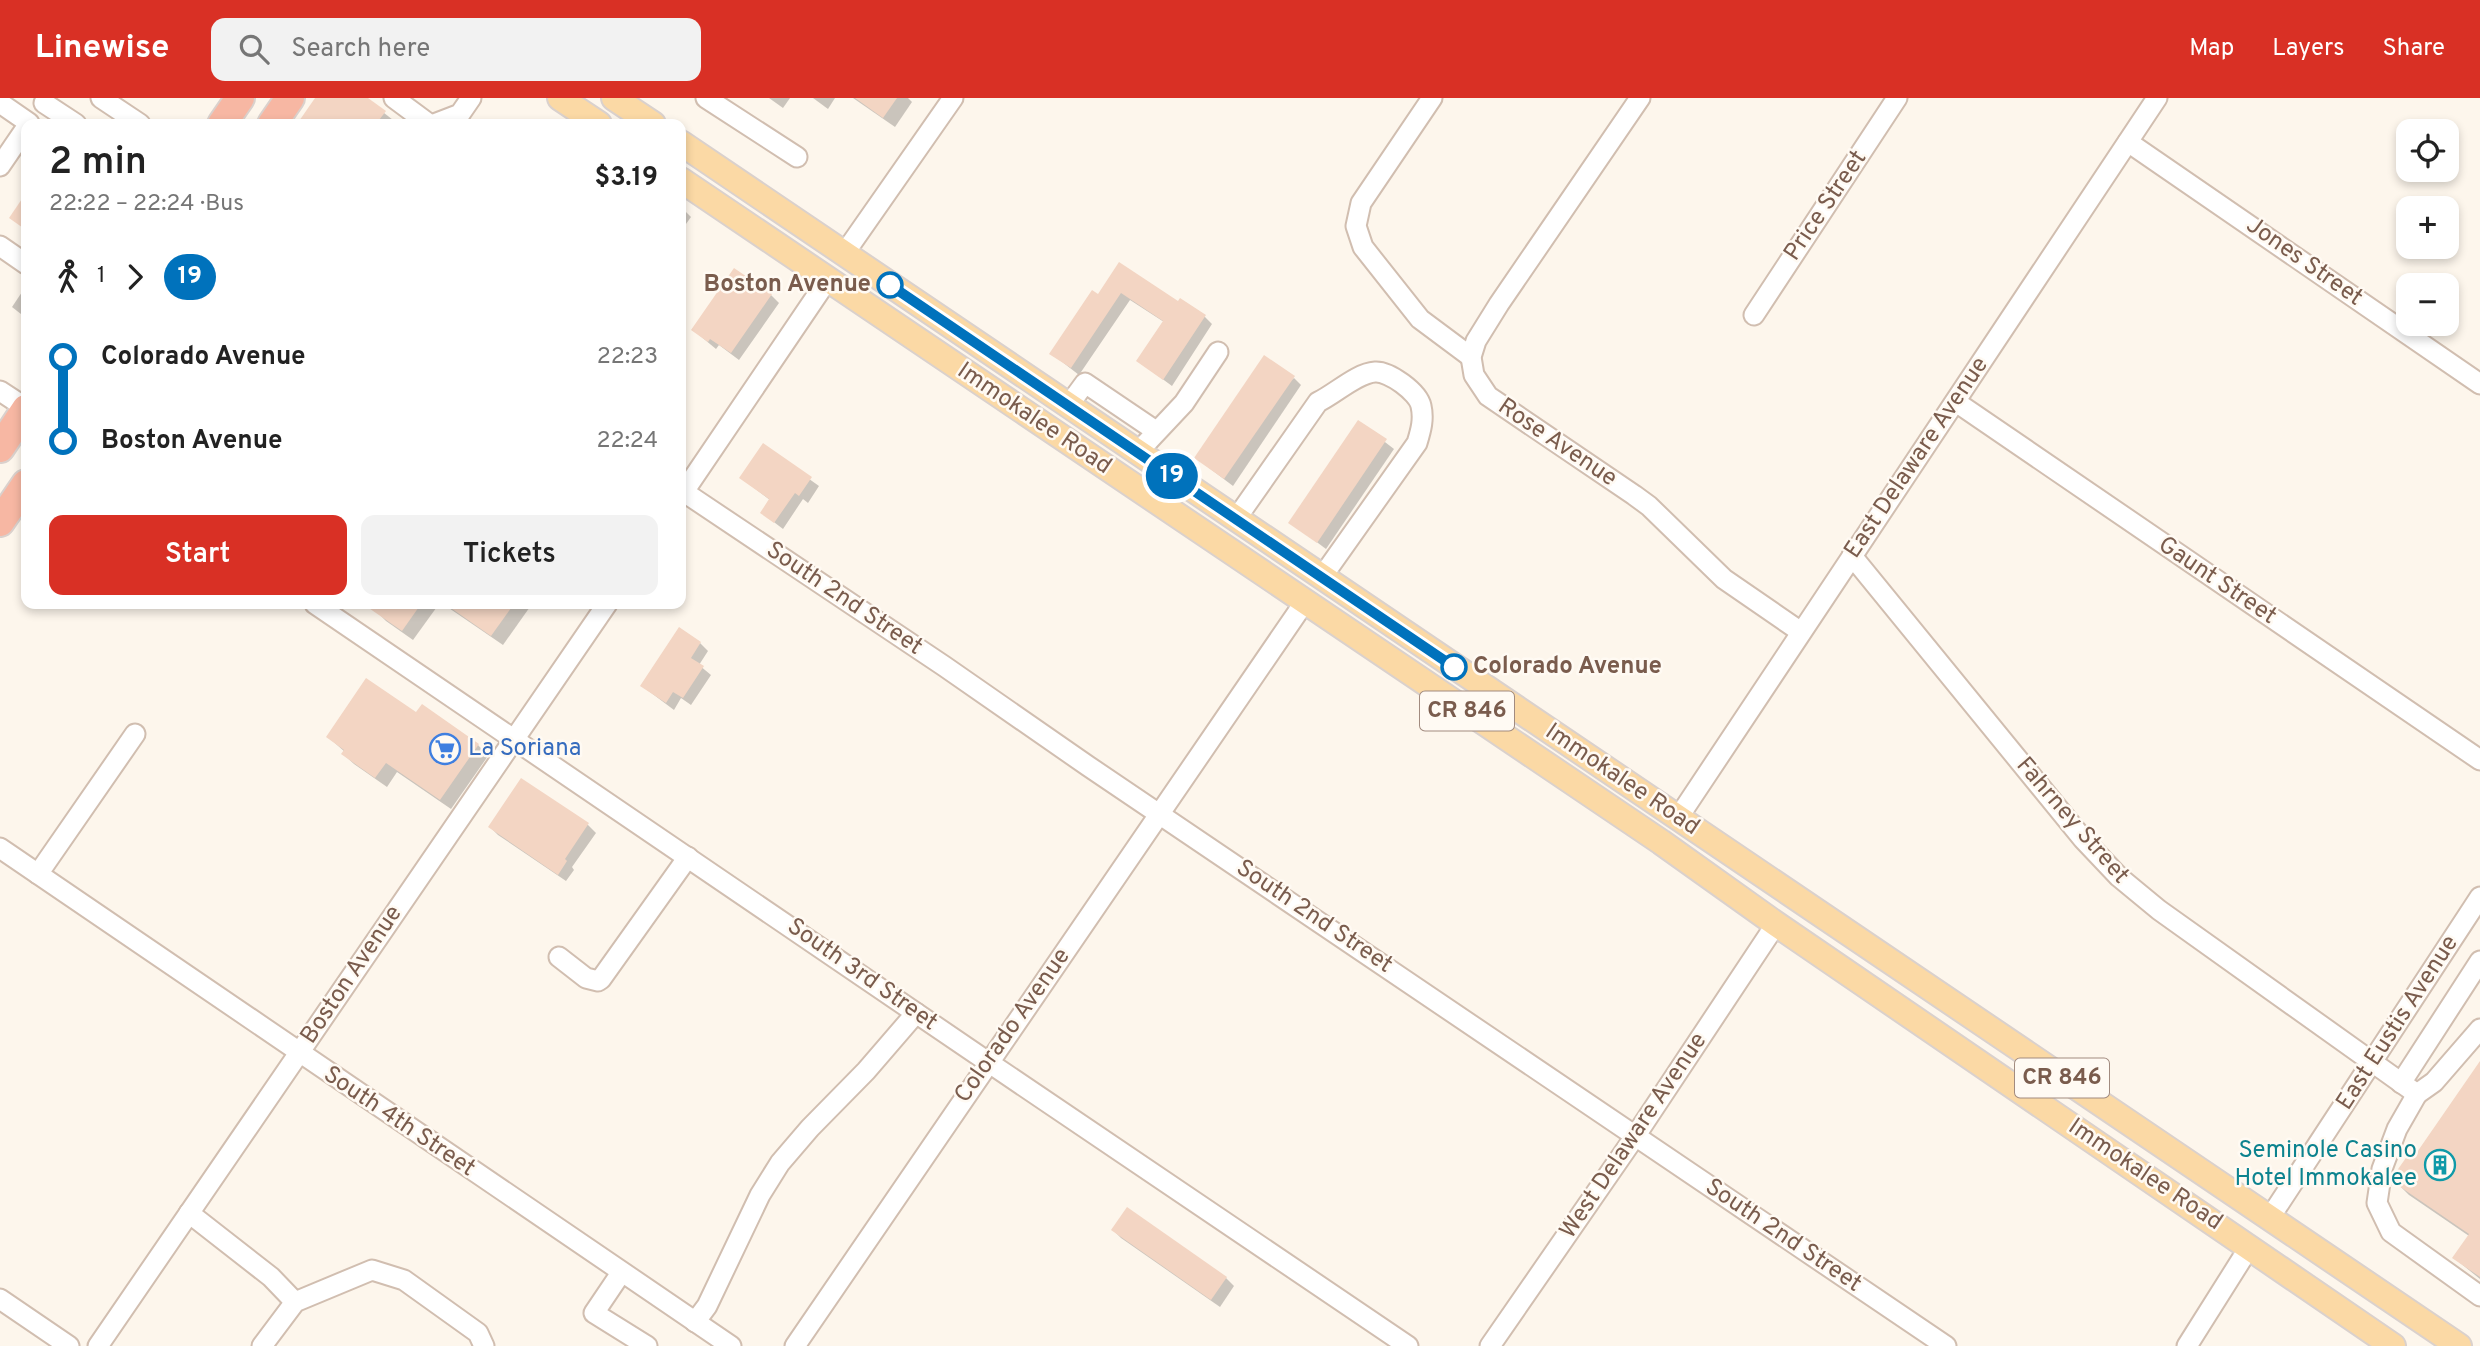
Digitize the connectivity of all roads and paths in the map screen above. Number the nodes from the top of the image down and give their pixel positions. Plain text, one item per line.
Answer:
1 (101, 98) edge
2 (240, 98) edge
3 (290, 98) edge
4 (394, 98) edge
5 (471, 98) edge
6 (560, 98) edge
7 (706, 98) edge
8 (953, 98) edge
9 (1432, 98) edge
10 (1640, 98) edge
11 (1898, 98) edge
12 (2157, 98) edge
13 (45, 100) edge
14 (624, 101) edge
15 (0, 103) edge
16 (32, 119) edge
17 (70, 119) edge
18 (132, 119) edge
19 (225, 119) edge
20 (275, 119) edge
21 (424, 119) edge
22 (446, 119) edge
23 (592, 119) edge
24 (604, 119) edge
25 (647, 119) edge
26 (21, 120) edge
27 (21, 135) edge
28 (2128, 142) junction
29 (686, 146) edge
30 (797, 157) dead end
31 (0, 166) edge
32 (686, 183) edge
33 (0, 246) edge
34 (844, 254) junction
35 (21, 261) edge
36 (828, 279) junction
37 (1754, 315) dead end
38 (1218, 352) dead end
39 (1471, 357) junction
40 (2480, 384) edge
41 (0, 391) edge
42 (1955, 402) junction
43 (21, 405) edge
44 (1068, 406) junction
45 (21, 416) edge
46 (1156, 431) junction
47 (0, 448) edge
48 (1137, 453) junction
49 (686, 487) edge
50 (21, 491) edge
51 (686, 496) edge
52 (1236, 519) junction
53 (0, 522) edge
54 (1852, 556) junction
55 (1322, 577) junction
56 (1304, 603) junction
57 (323, 609) edge
58 (604, 609) edge
59 (1801, 632) junction
60 (135, 734) dead end
61 (514, 739) junction
62 (2480, 760) edge
63 (1160, 813) junction
64 (1678, 818) junction
65 (1661, 842) junction
66 (0, 848) edge
67 (688, 857) junction
68 (38, 874) junction
69 (1794, 897) junction
70 (2480, 897) edge
71 (1776, 925) junction
72 (559, 957) dead end
73 (2480, 961) edge
74 (916, 1013) junction
75 (2480, 1029) edge
76 (299, 1053) junction
77 (988, 1062) junction
78 (2372, 1062) junction
79 (2409, 1088) junction
80 (1636, 1135) junction
81 (189, 1213) junction
82 (2269, 1219) junction
83 (2250, 1247) junction
84 (621, 1273) junction
85 (2480, 1296) edge
86 (0, 1299) edge
87 (295, 1302) junction
88 (695, 1322) junction
89 (69, 1346) edge
90 (97, 1346) edge
91 (262, 1346) edge
92 (484, 1346) edge
93 (647, 1346) edge
94 (731, 1346) edge
95 (794, 1346) edge
96 (1408, 1346) edge
97 (1490, 1346) edge
98 (1946, 1346) edge
99 (2187, 1346) edge
100 (2393, 1346) edge
101 (2459, 1346) edge

1 - 18 street
2 - 19 highway
3 - 20 highway
4 - 21 street
5 - 22 street
6 - 23 main road
7 - 30 street
8 - 34 street
9 - 39 street
10 - 39 street
11 - 37 street, Price Street
12 - 28 street, East Delaware Avenue
13 - 16 street
13 - 17 street
14 - 24 main road
14 - 25 main road
15 - 26 street
27 - 31 street
28 - 40 street, Jones Street
28 - 42 street, East Delaware Avenue
29 - 34 main road, Immokalee Road / CR 846
32 - 36 main road, Immokalee Road / CR 846
33 - 35 street
34 - 36 main road
34 - 44 main road, Immokalee Road / CR 846
36 - 49 street
36 - 56 main road, Immokalee Road / CR 846
38 - 46 street
39 - 59 street, Rose Avenue
41 - 43 street
42 - 54 street, East Delaware Avenue
42 - 62 street, Gaunt Street
44 - 46 street
44 - 48 main road, Immokalee Road / CR 846
45 - 47 highway
46 - 48 street
48 - 52 main road, Immokalee Road / CR 846
50 - 53 highway
51 - 63 street, South 2nd Street
52 - 55 main road, Immokalee Road / CR 846
52 - 55 street
54 - 59 street, East Delaware Avenue
54 - 78 street, Fahrney Street
55 - 56 main road
55 - 64 main road, Immokalee Road / CR 846
56 - 63 street, Colorado Avenue
56 - 65 main road, Immokalee Road / CR 846
57 - 61 street, South 3rd Street
58 - 61 street, Boston Avenue
59 - 64 street, East Delaware Avenue
60 - 68 street
61 - 67 street, South 3rd Street
61 - 76 street, Boston Avenue
63 - 77 street, Colorado Avenue
63 - 80 street, South 2nd Street
64 - 65 main road
64 - 69 main road, Immokalee Road / CR 846
65 - 71 main road, Immokalee Road / CR 846
66 - 68 street, South 4th Street
67 - 72 street
67 - 74 street, South 3rd Street
68 - 76 street, South 4th Street
69 - 71 main road
69 - 82 main road, Immokalee Road / CR 846
70 - 78 street, East Eustis Avenue
71 - 80 street, West Delaware Avenue
71 - 83 main road, Immokalee Road / CR 846
73 - 79 street
74 - 77 street, South 3rd Street
74 - 88 street
75 - 79 street
76 - 81 street, Boston Avenue
76 - 84 street, South 4th Street
77 - 95 street, Colorado Avenue
77 - 96 street, South 3rd Street
78 - 79 street, Fahrney Street
78 - 82 street, East Eustis Avenue
79 - 85 street
80 - 97 street, West Delaware Avenue
80 - 98 street, South 2nd Street
81 - 87 street
81 - 90 street, Boston Avenue
82 - 83 main road
82 - 101 main road, Immokalee Road / CR 846
83 - 99 street
83 - 100 main road, Immokalee Road / CR 846
84 - 88 street, South 4th Street
84 - 93 street
86 - 89 street
87 - 91 street
87 - 92 street
88 - 94 street, South 4th Street

